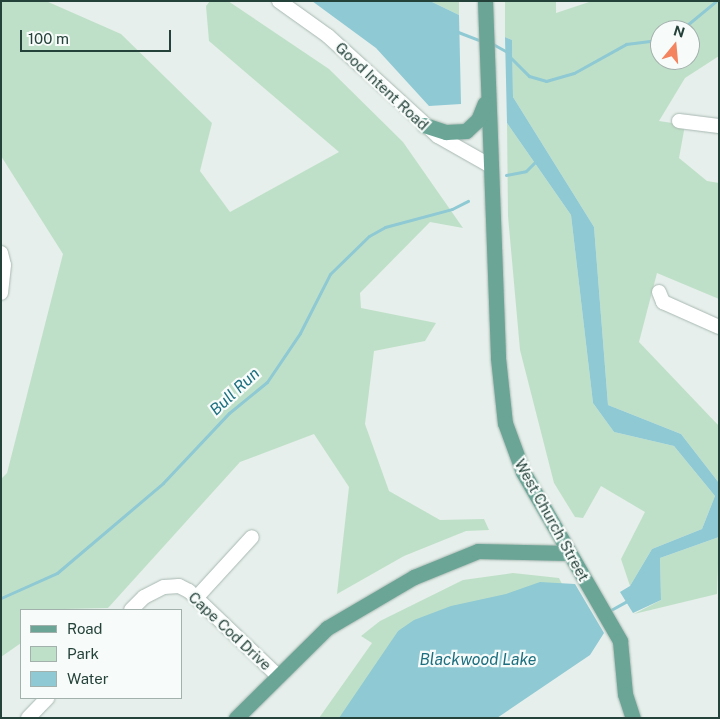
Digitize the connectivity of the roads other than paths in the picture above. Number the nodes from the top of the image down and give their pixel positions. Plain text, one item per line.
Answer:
1 (279, 1) edge
2 (485, 1) edge
3 (487, 97) junction
4 (679, 121) dead end
5 (424, 125) junction
6 (719, 126) edge
7 (489, 165) junction
8 (1, 253) edge
9 (659, 292) dead end
10 (1, 293) edge
11 (719, 327) edge
12 (252, 537) dead end
13 (569, 553) junction
14 (197, 597) junction
15 (132, 609) edge
16 (277, 675) junction
17 (46, 699) edge
18 (28, 718) edge
19 (236, 718) edge
20 (634, 718) edge

1 - 5 street, Good Intent Road
2 - 3 main road, West Church Street
3 - 5 main road
3 - 7 main road, West Church Street
4 - 6 street
5 - 7 street, Good Intent Road
7 - 13 main road, West Church Street
8 - 10 street
9 - 11 street
12 - 14 street
13 - 16 main road
13 - 20 main road, West Church Street
14 - 15 street, Cape Cod Drive
14 - 16 street, Cape Cod Drive
16 - 19 main road
17 - 18 street

